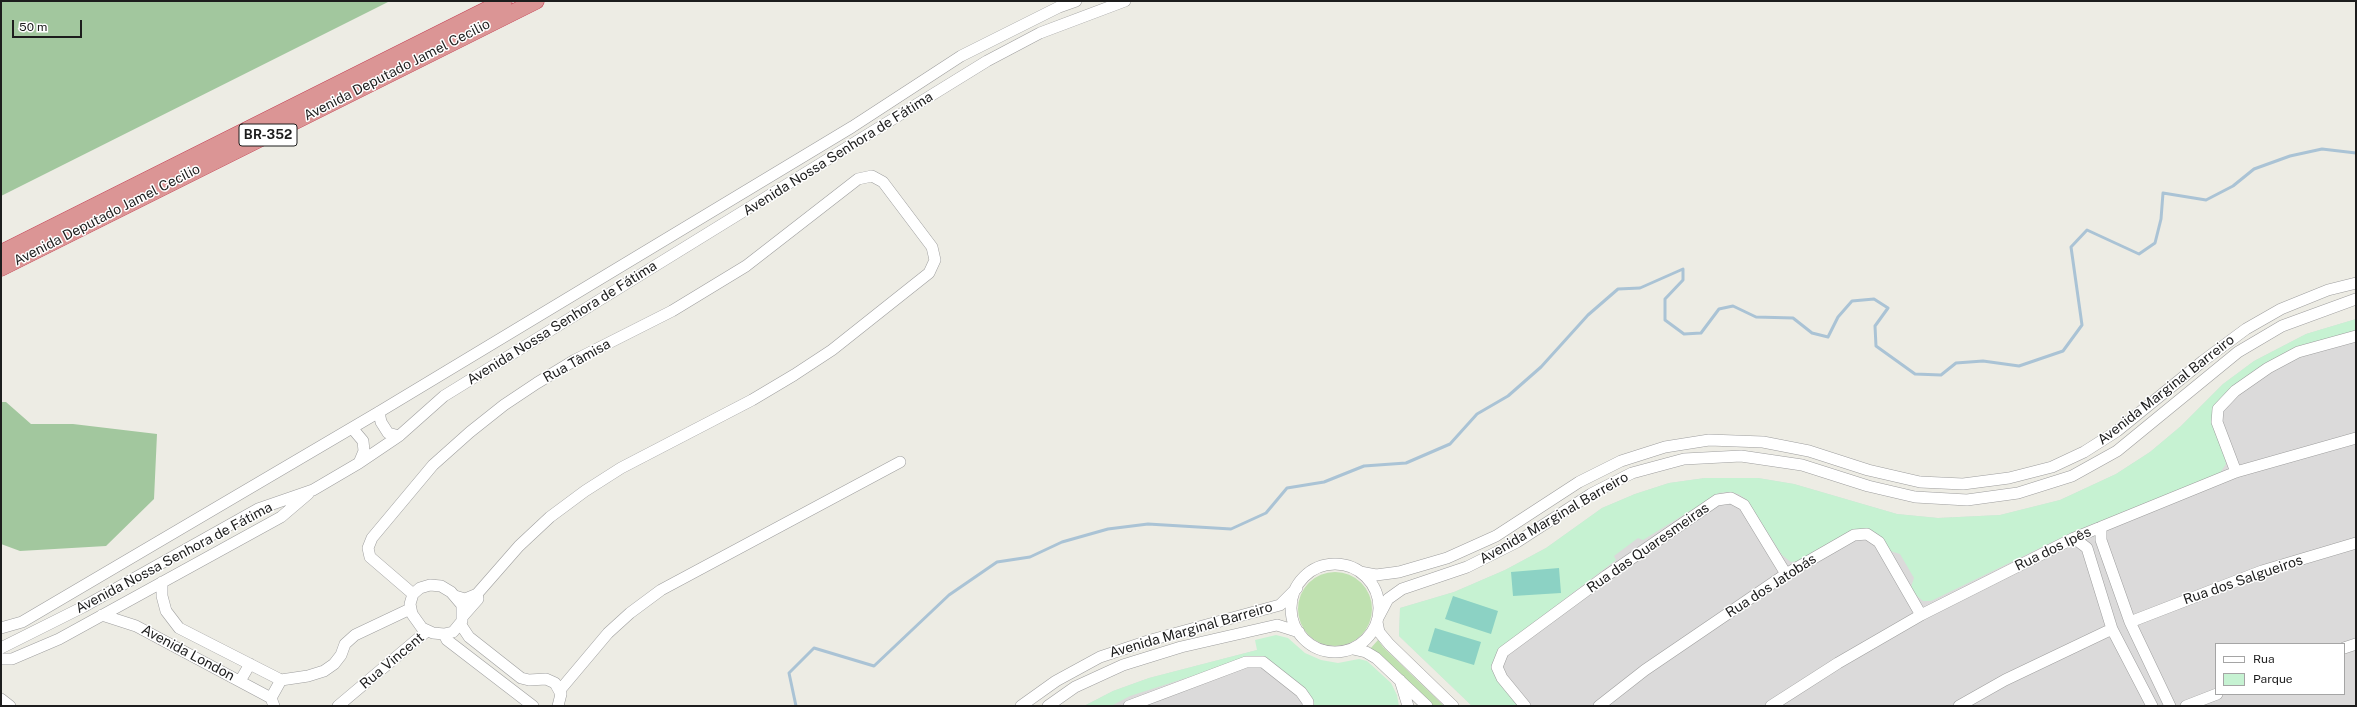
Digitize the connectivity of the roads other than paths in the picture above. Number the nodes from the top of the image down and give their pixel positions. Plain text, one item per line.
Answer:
1 (504, 1) edge
2 (536, 1) edge
3 (1076, 1) edge
4 (1125, 1) edge
5 (1, 253) edge
6 (1, 268) edge
7 (2356, 283) edge
8 (2356, 299) edge
9 (2356, 336) edge
10 (379, 412) junction
11 (352, 428) junction
12 (399, 436) junction
13 (2356, 438) edge
14 (900, 462) dead end
15 (359, 464) junction
16 (2236, 472) junction
17 (313, 490) junction
18 (2101, 527) junction
19 (2074, 538) junction
20 (2356, 543) edge
21 (1360, 572) junction
22 (1786, 574) junction
23 (162, 582) junction
24 (1297, 588) junction
25 (413, 594) junction
26 (477, 594) junction
27 (455, 596) junction
28 (410, 609) junction
29 (102, 615) junction
30 (1920, 615) junction
31 (1378, 619) junction
32 (462, 620) junction
33 (2130, 622) junction
34 (1, 628) edge
35 (2112, 629) junction
36 (427, 631) junction
37 (1298, 632) junction
38 (444, 634) junction
39 (199, 638) junction
40 (2356, 644) edge
41 (1, 648) edge
42 (2345, 648) edge
43 (1353, 649) junction
44 (191, 654) junction
45 (1, 659) edge
46 (250, 664) junction
47 (2153, 670) junction
48 (2139, 678) junction
49 (281, 680) junction
50 (1400, 680) junction
51 (240, 681) junction
52 (2215, 695) edge
53 (1, 699) edge
54 (561, 700) edge
55 (272, 702) edge
56 (526, 704) edge
57 (1132, 705) edge
58 (1406, 705) edge
59 (10, 706) edge
60 (338, 706) edge
61 (1021, 706) edge
62 (1048, 706) edge
63 (1308, 706) edge
64 (1428, 706) edge
65 (1453, 706) edge
66 (1525, 706) edge
67 (1599, 706) edge
68 (1772, 706) edge
69 (1959, 706) edge
70 (2152, 706) edge
71 (2170, 706) edge
72 (2186, 706) edge

1 - 5 highway, Avenida Deputado Jamel Cecilio / BR-352
2 - 6 highway, Avenida Deputado Jamel Cecilio / BR-352
3 - 10 street, Avenida Nossa Senhora de Fátima
4 - 12 street, Avenida Nossa Senhora de Fátima
7 - 21 street, Avenida Marginal Barreiro
8 - 31 street, Avenida Marginal Barreiro
9 - 16 street
10 - 11 street, Avenida Nossa Senhora de Fátima
10 - 12 street
11 - 15 street
11 - 34 street, Avenida Nossa Senhora de Fátima
12 - 15 street, Avenida Nossa Senhora de Fátima
13 - 16 street, Rua dos Ipês
14 - 54 street
15 - 17 street, Avenida Nossa Senhora de Fátima
16 - 18 street, Rua dos Ipês
17 - 23 street
17 - 41 street, Avenida Nossa Senhora de Fátima
18 - 19 street, Rua dos Ipês
18 - 33 street
19 - 30 street, Rua dos Ipês
19 - 35 street
20 - 33 street, Rua dos Salgueiros
21 - 24 street
21 - 31 street
22 - 30 street, Rua dos Jatobás
22 - 66 street, Rua das Quaresmeiras
22 - 67 street, Rua dos Jatobás
23 - 29 street
23 - 39 street, Avenida London
24 - 37 street
24 - 61 street, Avenida Marginal Barreiro
25 - 26 street, Rua Tâmisa
25 - 27 street
25 - 28 street
26 - 27 street
26 - 32 street
27 - 32 street
28 - 36 street
28 - 49 street
29 - 44 street, Avenida London
29 - 45 street
30 - 68 street, Rua dos Ipês
31 - 43 street
31 - 65 street
32 - 38 street
32 - 54 street
33 - 47 street
35 - 48 street
35 - 69 street
36 - 38 street
36 - 60 street, Rua Vincent
37 - 43 street
37 - 62 street, Avenida Marginal Barreiro
38 - 56 street
39 - 44 street
39 - 46 street, Avenida London
40 - 42 street
43 - 50 street
44 - 51 street, Avenida London
46 - 49 street, Avenida London
46 - 51 street
47 - 48 street
47 - 71 street
48 - 70 street
49 - 55 street, Avenida London
50 - 58 street
50 - 64 street
51 - 55 street, Avenida London
52 - 72 street
53 - 59 street
57 - 63 street

